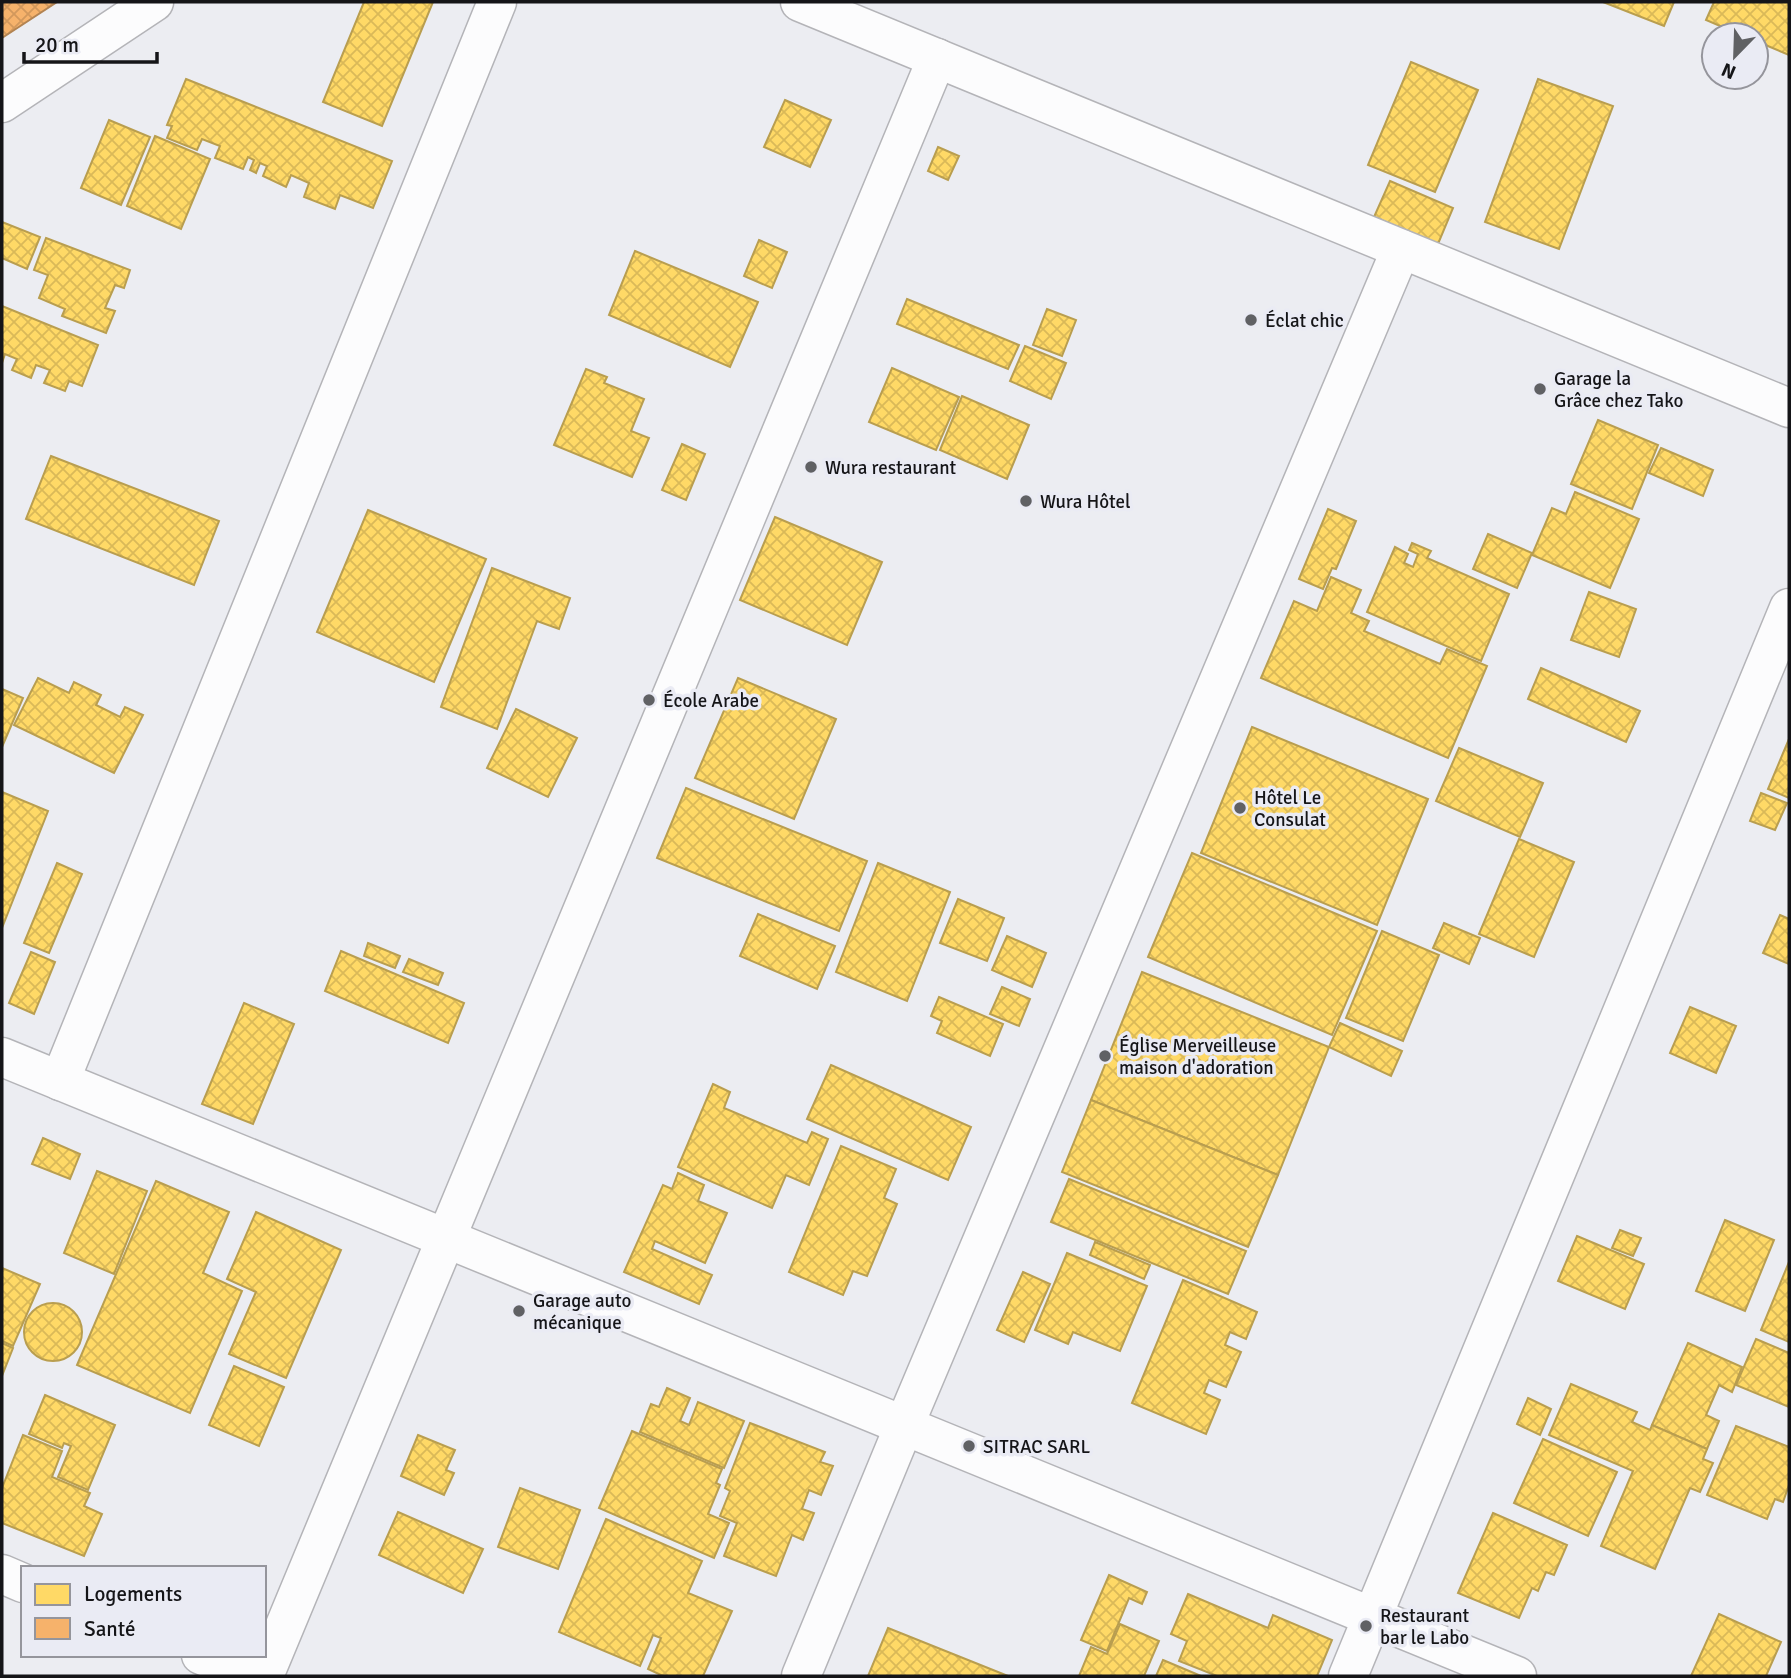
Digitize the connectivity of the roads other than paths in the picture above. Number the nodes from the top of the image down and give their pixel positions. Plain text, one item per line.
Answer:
1 (153, 2) edge
2 (498, 2) edge
3 (800, 2) edge
4 (937, 58) junction
5 (2, 103) edge
6 (1401, 249) junction
7 (1789, 408) edge
8 (1789, 608) edge
9 (2, 1057) edge
10 (60, 1081) junction
11 (446, 1239) junction
12 (904, 1426) junction
13 (2, 1574) edge
14 (21, 1582) edge
15 (1372, 1617) junction
16 (206, 1657) edge
17 (253, 1676) edge
18 (264, 1676) edge
19 (802, 1676) edge
20 (1348, 1676) edge
21 (1517, 1676) edge

1 - 5 street
2 - 10 street
3 - 4 street
4 - 6 street
4 - 11 street
6 - 7 street
6 - 12 street
8 - 15 street
9 - 10 street
10 - 11 street
11 - 12 street
11 - 18 street
12 - 15 street
12 - 19 street
13 - 14 street
15 - 20 street
15 - 21 street
16 - 17 street

